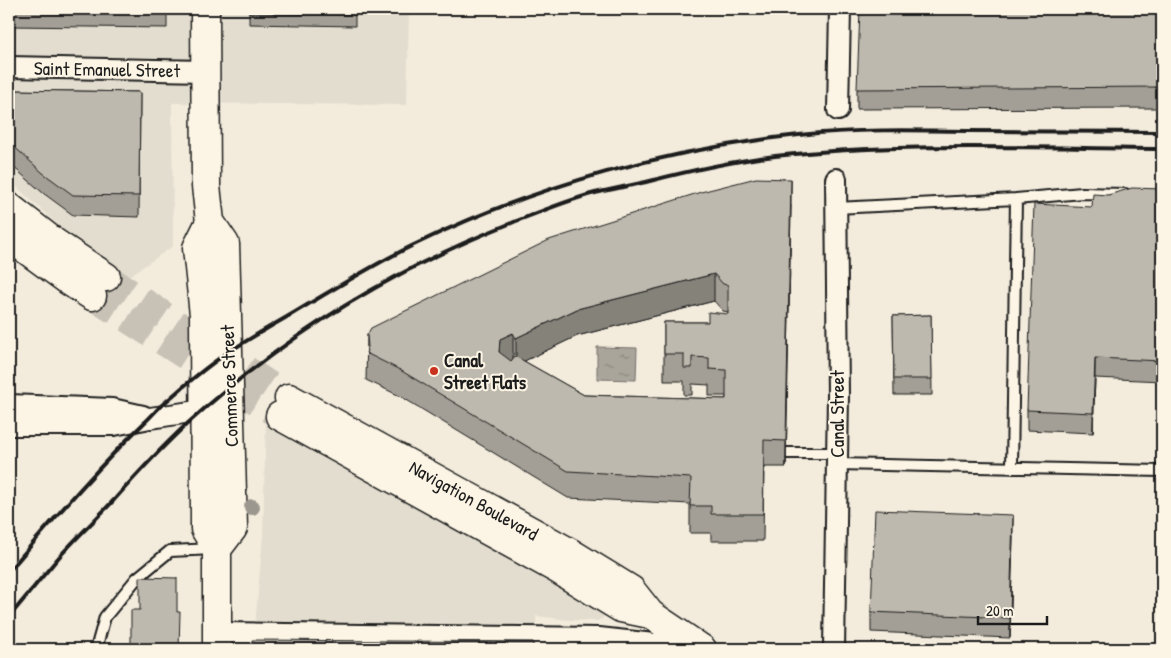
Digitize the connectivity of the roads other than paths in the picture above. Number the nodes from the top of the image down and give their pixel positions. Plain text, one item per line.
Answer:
1 (205, 9) edge
2 (840, 9) edge
3 (9, 67) edge
4 (205, 72) junction
5 (838, 110) dead end
6 (836, 179) dead end
7 (1136, 194) edge
8 (1016, 199) junction
9 (9, 207) edge
10 (836, 208) junction
11 (210, 222) junction
12 (9, 237) edge
13 (9, 405) edge
14 (230, 406) junction
15 (284, 407) tunnel mouth
16 (203, 410) junction
17 (150, 418) junction
18 (9, 425) edge
19 (787, 453) edge
20 (837, 459) junction
21 (1012, 468) junction
22 (1162, 471) edge
23 (217, 549) junction
24 (217, 641) edge
25 (96, 649) edge
26 (701, 649) edge
27 (834, 649) edge

1 - 4 street, Commerce Street
2 - 5 street
3 - 4 street, Saint Emanuel Street
4 - 11 street, Commerce Street
6 - 10 street, Canal Street
7 - 8 lane
8 - 10 lane
8 - 21 lane
9 - 12 street
10 - 20 street, Canal Street
11 - 14 street, Commerce Street
11 - 16 street, Commerce Street
13 - 17 street
14 - 16 street
14 - 23 street, Commerce Street
15 - 26 street, Navigation Boulevard
16 - 17 street
16 - 23 street, Commerce Street
17 - 18 street
19 - 20 lane
20 - 21 lane
20 - 27 street, Canal Street
21 - 22 lane
23 - 24 street, Commerce Street
23 - 25 lane
24 - 26 street

